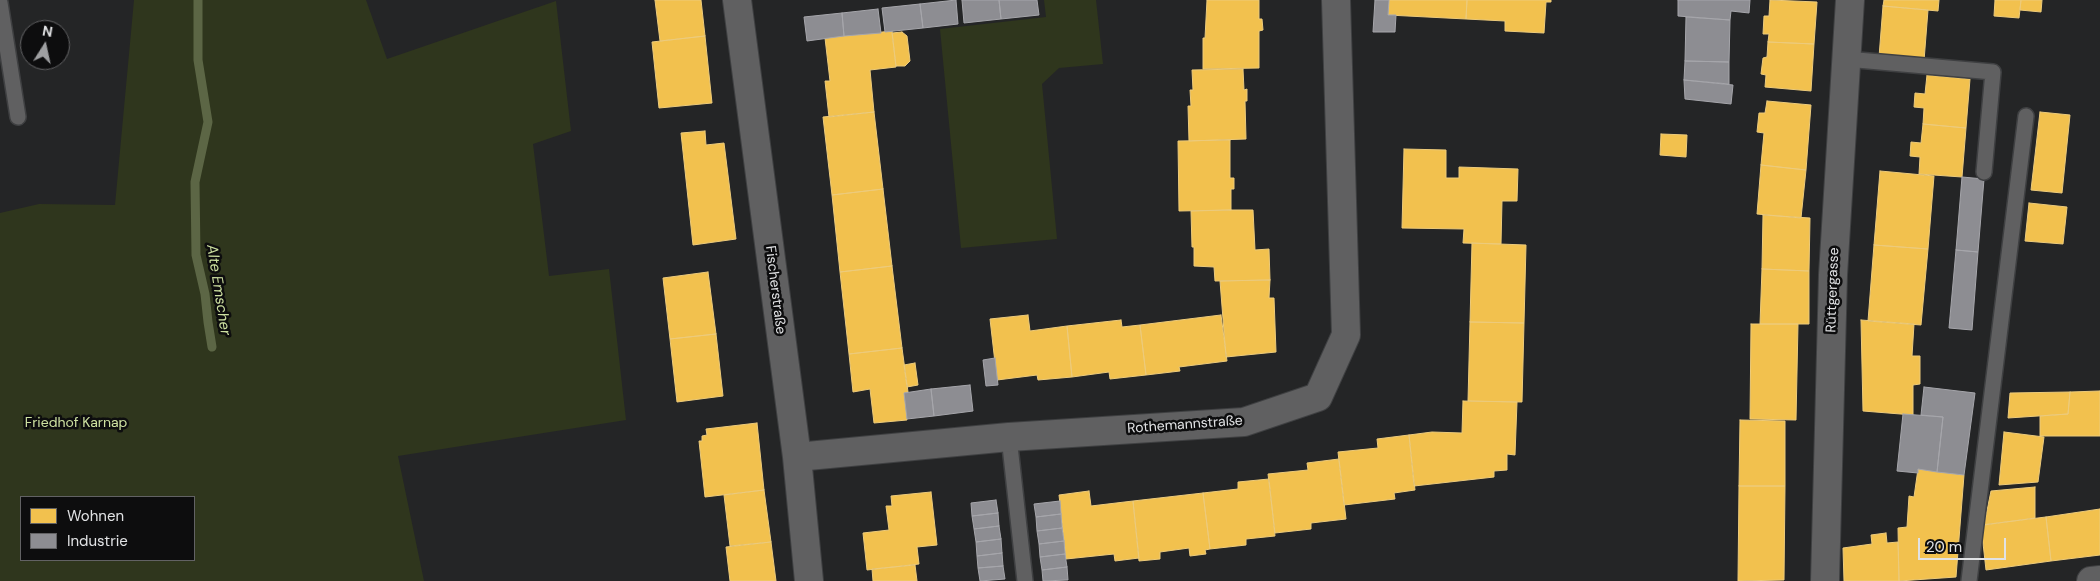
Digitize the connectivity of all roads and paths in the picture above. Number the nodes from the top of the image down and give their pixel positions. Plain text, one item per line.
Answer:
1 (741, 0) edge
2 (1336, 0) edge
3 (1850, 0) edge
4 (0, 2) edge
5 (1846, 59) junction
6 (2026, 116) dead end
7 (18, 117) dead end
8 (1984, 172) dead end
9 (1009, 437) junction
10 (797, 457) junction
11 (2100, 580) edge
12 (809, 581) edge
13 (1025, 581) edge
14 (1824, 581) edge
15 (1969, 581) edge
16 (2091, 581) edge

1 - 10 street, Fischerstraße
2 - 9 street, Rothemannstraße
3 - 5 street, Rüttgergasse
4 - 7 lane
5 - 8 lane
5 - 14 street, Rüttgergasse
6 - 15 lane
9 - 10 street, Rothemannstraße
9 - 13 lane
10 - 12 street, Fischerstraße
11 - 16 street

